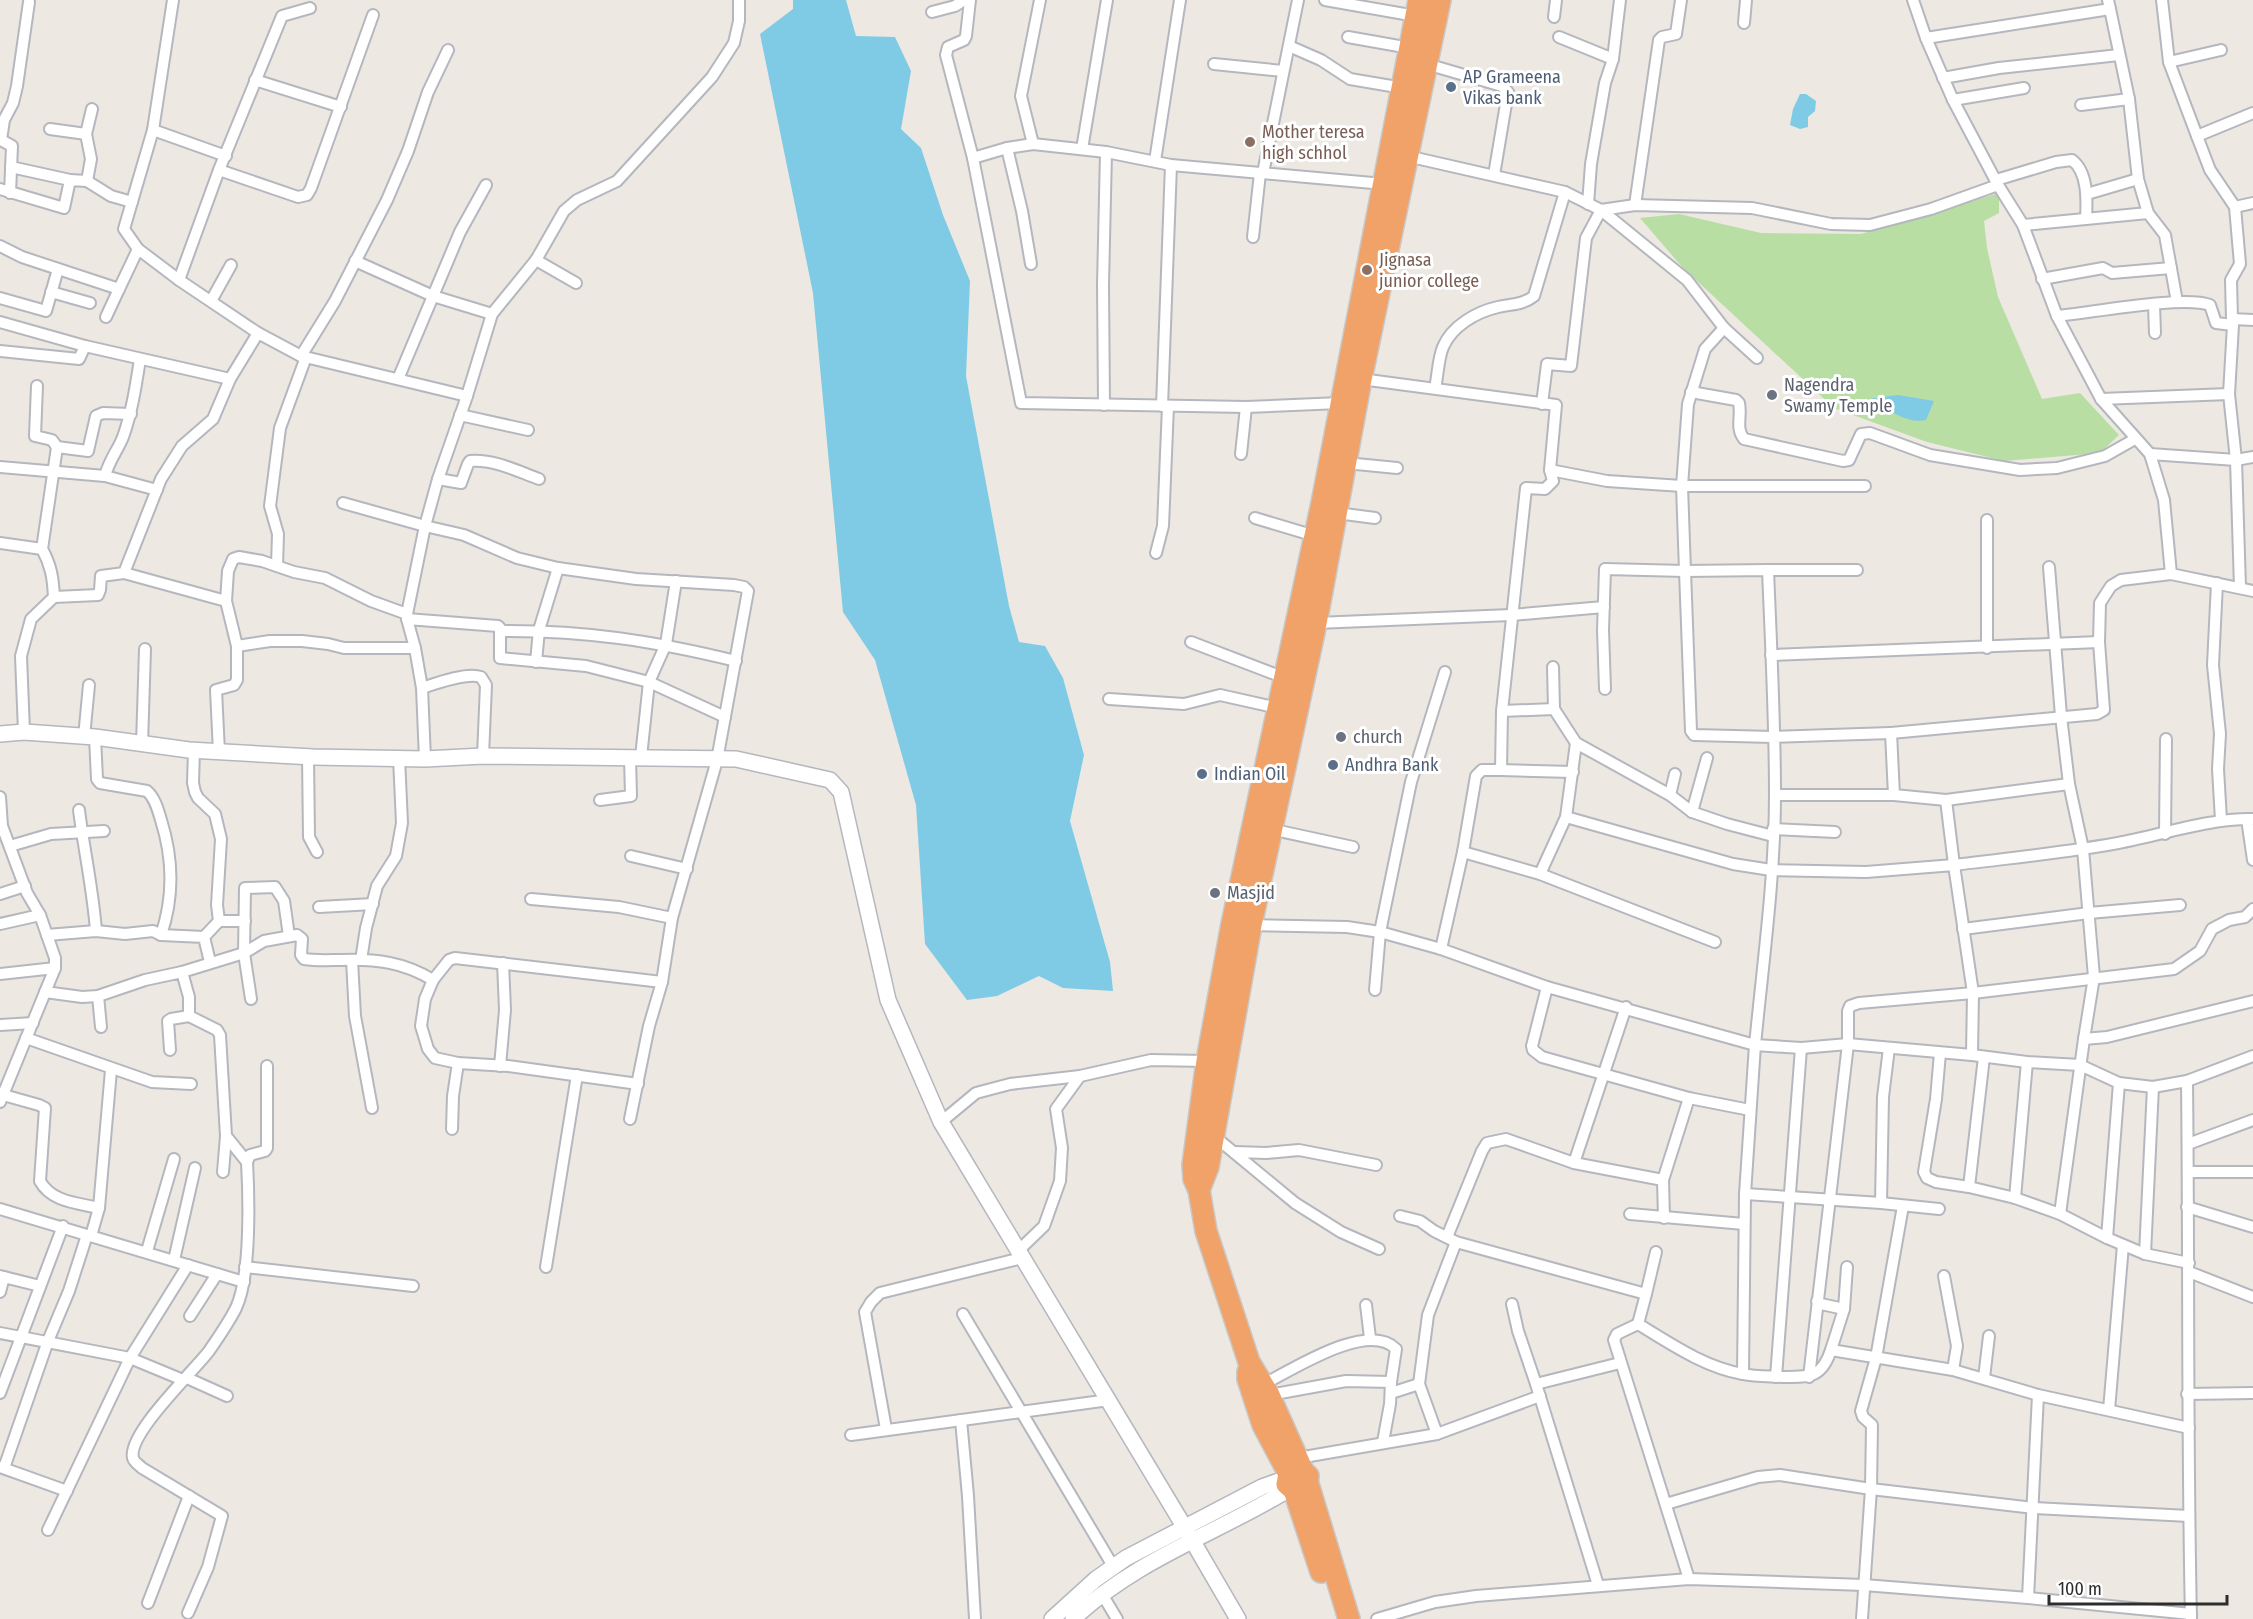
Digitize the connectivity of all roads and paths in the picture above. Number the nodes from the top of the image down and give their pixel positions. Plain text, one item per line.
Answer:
1 (173, 0) edge
2 (739, 0) edge
3 (964, 0) edge
4 (970, 0) edge
5 (1040, 0) edge
6 (1107, 0) edge
7 (1180, 0) edge
8 (1298, 0) edge
9 (1325, 0) edge
10 (1440, 0) edge
11 (1556, 0) edge
12 (1620, 0) edge
13 (1681, 0) edge
14 (1746, 0) edge
15 (1913, 0) edge
16 (2162, 0) edge
17 (29, 2) dead end
18 (2109, 4) edge
19 (310, 8) dead end
20 (1417, 8) edge
21 (932, 12) dead end
22 (372, 15) dead end
23 (1554, 17) dead end
24 (1744, 23) dead end
25 (1348, 37) dead end
26 (1559, 37) dead end
27 (1926, 38) junction
28 (1288, 46) junction
29 (448, 50) dead end
30 (2220, 50) dead end
31 (2119, 55) junction
32 (1415, 58) junction
33 (1613, 59) junction
34 (2169, 62) junction
35 (1214, 64) dead end
36 (1283, 71) junction
37 (1942, 78) junction
38 (255, 80) junction
39 (1402, 88) junction
40 (2024, 88) dead end
41 (2129, 99) junction
42 (1953, 100) junction
43 (2081, 105) dead end
44 (341, 107) junction
45 (92, 109) dead end
46 (2253, 113) edge
47 (50, 129) dead end
48 (153, 130) junction
49 (86, 134) junction
50 (2197, 136) junction
51 (1034, 144) junction
52 (1007, 148) junction
53 (1082, 149) junction
54 (1106, 152) junction
55 (226, 156) junction
56 (1407, 156) junction
57 (973, 158) junction
58 (1155, 161) junction
59 (1171, 165) junction
60 (11, 167) junction
61 (219, 170) junction
62 (1261, 173) junction
63 (1494, 175) junction
64 (2138, 179) junction
65 (70, 180) junction
66 (87, 181) junction
67 (1997, 182) junction
68 (1384, 184) junction
69 (486, 185) dead end
70 (5, 191) edge
71 (1565, 192) junction
72 (2087, 194) junction
73 (132, 202) junction
74 (1588, 204) junction
75 (2253, 204) edge
76 (1635, 205) junction
77 (2235, 207) junction
78 (1601, 210) junction
79 (2148, 213) junction
80 (2086, 219) junction
81 (2023, 225) junction
82 (1253, 237) dead end
83 (0, 246) edge
84 (138, 249) junction
85 (536, 260) junction
86 (355, 261) junction
87 (1031, 264) dead end
88 (231, 265) dead end
89 (2171, 268) junction
90 (58, 269) junction
91 (1375, 272) junction
92 (2042, 279) junction
93 (179, 280) junction
94 (576, 283) dead end
95 (119, 290) junction
96 (51, 292) junction
97 (433, 296) junction
98 (0, 298) edge
99 (211, 302) junction
100 (2178, 302) junction
101 (90, 303) dead end
102 (2154, 305) junction
103 (492, 314) junction
104 (2057, 316) junction
105 (106, 317) dead end
106 (2253, 320) edge
107 (0, 322) edge
108 (2232, 322) junction
109 (1724, 328) junction
110 (258, 333) junction
111 (2156, 333) dead end
112 (85, 346) junction
113 (0, 351) edge
114 (304, 356) junction
115 (140, 358) junction
116 (1756, 358) dead end
117 (230, 379) junction
118 (399, 379) junction
119 (1361, 379) junction
120 (38, 386) dead end
121 (1435, 388) junction
122 (1691, 392) junction
123 (2229, 394) junction
124 (467, 396) junction
125 (2102, 399) junction
126 (1340, 403) junction
127 (1542, 404) junction
128 (1104, 405) junction
129 (1168, 406) junction
130 (1246, 407) junction
131 (131, 414) junction
132 (460, 415) junction
133 (528, 430) dead end
134 (2135, 439) junction
135 (57, 447) junction
136 (1241, 454) dead end
137 (2150, 454) junction
138 (2253, 457) edge
139 (2236, 460) junction
140 (1346, 463) junction
141 (0, 467) edge
142 (1396, 468) dead end
143 (1550, 470) junction
144 (55, 472) junction
145 (105, 476) junction
146 (539, 478) dead end
147 (438, 479) junction
148 (1682, 486) junction
149 (1865, 486) dead end
150 (157, 489) junction
151 (343, 503) dead end
152 (1337, 513) junction
153 (1255, 518) dead end
154 (1375, 519) dead end
155 (1988, 520) dead end
156 (425, 526) junction
157 (1315, 536) junction
158 (0, 543) edge
159 (42, 549) junction
160 (1156, 553) dead end
161 (277, 566) junction
162 (2049, 567) dead end
163 (558, 568) junction
164 (1768, 570) junction
165 (1857, 570) dead end
166 (1685, 571) junction
167 (124, 573) junction
168 (2172, 574) junction
169 (676, 581) junction
170 (2217, 583) junction
171 (2240, 588) junction
172 (2253, 591) edge
173 (54, 597) junction
174 (226, 601) junction
175 (1604, 607) junction
176 (1511, 615) junction
177 (407, 617) junction
178 (1316, 623) junction
179 (539, 630) junction
180 (500, 631) junction
181 (1191, 642) dead end
182 (2099, 642) junction
183 (666, 644) junction
184 (2056, 645) junction
185 (237, 646) junction
186 (415, 648) junction
187 (1987, 648) junction
188 (145, 649) dead end
189 (1771, 655) junction
190 (736, 661) junction
191 (536, 662) junction
192 (1553, 667) dead end
193 (1445, 672) dead end
194 (1285, 678) junction
195 (649, 682) junction
196 (89, 685) dead end
197 (422, 688) junction
198 (1605, 689) dead end
199 (1109, 699) dead end
200 (1278, 708) junction
201 (1554, 709) junction
202 (1502, 711) junction
203 (2061, 716) junction
204 (725, 717) junction
205 (24, 732) junction
206 (0, 734) edge
207 (1891, 734) junction
208 (89, 737) junction
209 (1773, 737) junction
210 (2166, 739) dead end
211 (142, 744) junction
212 (1576, 744) junction
213 (194, 750) junction
214 (219, 752) junction
215 (308, 756) junction
216 (483, 756) junction
217 (635, 757) junction
218 (399, 758) junction
219 (1707, 758) dead end
220 (425, 759) junction
221 (717, 760) junction
222 (1502, 770) junction
223 (1573, 772) junction
224 (1675, 774) dead end
225 (2069, 784) junction
226 (1670, 795) junction
227 (1775, 795) junction
228 (1894, 795) junction
229 (0, 797) edge
230 (600, 800) dead end
231 (1946, 800) junction
232 (79, 810) dead end
233 (1692, 812) junction
234 (1566, 817) junction
235 (2250, 819) edge
236 (2221, 820) junction
237 (1, 825) edge
238 (1270, 828) junction
239 (105, 831) dead end
240 (1773, 832) junction
241 (1835, 832) dead end
242 (82, 833) junction
243 (2165, 834) junction
244 (10, 846) junction
245 (1353, 847) dead end
246 (2083, 849) junction
247 (317, 852) dead end
248 (1462, 852) junction
249 (632, 856) dead end
250 (2253, 860) edge
251 (1954, 865) junction
252 (687, 869) junction
253 (1771, 870) junction
254 (1540, 874) junction
255 (25, 886) junction
256 (0, 894) edge
257 (531, 899) dead end
258 (373, 904) junction
259 (2180, 905) dead end
260 (319, 907) dead end
261 (2253, 909) edge
262 (2089, 913) junction
263 (40, 915) junction
264 (672, 918) junction
265 (219, 921) junction
266 (245, 921) junction
267 (0, 924) edge
268 (1242, 925) junction
269 (1963, 929) junction
270 (96, 931) junction
271 (1380, 932) junction
272 (161, 934) junction
273 (47, 935) junction
274 (289, 936) junction
275 (204, 937) junction
276 (1715, 942) dead end
277 (1441, 949) junction
278 (244, 953) junction
279 (357, 960) junction
280 (210, 962) junction
281 (503, 963) junction
282 (55, 968) junction
283 (182, 972) junction
284 (0, 974) edge
285 (2094, 977) junction
286 (433, 980) junction
287 (662, 982) junction
288 (1547, 987) junction
289 (1375, 990) dead end
290 (45, 992) junction
291 (1973, 993) junction
292 (98, 996) junction
293 (251, 999) dead end
294 (2253, 1001) edge
295 (1626, 1007) junction
296 (189, 1016) junction
297 (33, 1023) junction
298 (0, 1025) edge
299 (101, 1027) dead end
300 (26, 1038) junction
301 (2084, 1039) junction
302 (1848, 1044) junction
303 (1755, 1045) junction
304 (1801, 1048) junction
305 (1889, 1048) junction
306 (170, 1050) dead end
307 (1940, 1053) junction
308 (1972, 1055) junction
309 (2253, 1056) edge
310 (1984, 1058) junction
311 (1207, 1061) junction
312 (2027, 1062) junction
313 (458, 1063) junction
314 (2080, 1065) junction
315 (267, 1066) dead end
316 (500, 1066) junction
317 (111, 1070) junction
318 (1604, 1074) junction
319 (577, 1075) junction
320 (1080, 1076) junction
321 (2187, 1081) junction
322 (638, 1083) junction
323 (2119, 1083) junction
324 (191, 1084) dead end
325 (2154, 1088) junction
326 (1, 1097) edge
327 (1689, 1098) junction
328 (372, 1108) dead end
329 (1750, 1110) junction
330 (630, 1119) dead end
331 (2253, 1120) edge
332 (941, 1122) junction
333 (452, 1129) dead end
334 (226, 1136) junction
335 (1214, 1136) junction
336 (2188, 1144) junction
337 (1234, 1152) junction
338 (174, 1159) dead end
339 (247, 1162) junction
340 (1574, 1163) junction
341 (1376, 1165) dead end
342 (195, 1168) dead end
343 (223, 1172) dead end
344 (2188, 1172) junction
345 (2253, 1172) edge
346 (1663, 1180) junction
347 (1969, 1187) junction
348 (1199, 1190) junction
349 (1745, 1194) junction
350 (1789, 1197) junction
351 (2014, 1198) junction
352 (1828, 1200) junction
353 (1881, 1203) junction
354 (1903, 1206) junction
355 (2187, 1207) junction
356 (99, 1208) junction
357 (0, 1209) edge
358 (1939, 1209) dead end
359 (1630, 1214) dead end
360 (2060, 1214) junction
361 (1400, 1216) dead end
362 (1664, 1218) junction
363 (1744, 1224) junction
364 (63, 1226) junction
365 (2253, 1227) edge
366 (89, 1235) junction
367 (2107, 1238) junction
368 (1451, 1240) junction
369 (2123, 1245) junction
370 (1379, 1248) dead end
371 (147, 1251) junction
372 (1656, 1252) dead end
373 (2145, 1254) junction
374 (1020, 1255) junction
375 (174, 1260) junction
376 (188, 1265) junction
377 (245, 1267) junction
378 (546, 1267) dead end
379 (1847, 1267) dead end
380 (2189, 1268) junction
381 (217, 1274) junction
382 (1944, 1276) dead end
383 (2, 1277) edge
384 (244, 1282) junction
385 (40, 1286) junction
386 (413, 1286) dead end
387 (0, 1293) edge
388 (1646, 1294) junction
389 (2253, 1297) edge
390 (1817, 1301) junction
391 (1512, 1304) dead end
392 (1366, 1305) dead end
393 (1844, 1309) junction
394 (963, 1314) dead end
395 (190, 1316) dead end
396 (1638, 1324) junction
397 (0, 1333) edge
398 (1989, 1336) dead end
399 (20, 1337) junction
400 (1370, 1338) junction
401 (48, 1341) junction
402 (1832, 1350) junction
403 (130, 1358) junction
404 (1876, 1358) junction
405 (1249, 1362) junction
406 (1620, 1363) junction
407 (1953, 1370) junction
408 (1743, 1374) junction
409 (1776, 1377) junction
410 (1809, 1377) junction
411 (1984, 1378) junction
412 (185, 1379) junction
413 (1419, 1384) junction
414 (1536, 1384) junction
415 (1391, 1388) junction
416 (1266, 1390) junction
417 (0, 1393) edge
418 (2253, 1393) edge
419 (2187, 1394) junction
420 (2038, 1395) junction
421 (227, 1396) dead end
422 (1540, 1396) junction
423 (1109, 1400) junction
424 (2109, 1410) junction
425 (1023, 1413) junction
426 (961, 1420) junction
427 (2189, 1428) junction
428 (886, 1429) junction
429 (1437, 1434) junction
430 (851, 1435) dead end
431 (1383, 1442) junction
432 (2, 1468) edge
433 (1295, 1478) junction
434 (1871, 1489) junction
435 (67, 1491) junction
436 (189, 1496) junction
437 (1666, 1504) junction
438 (2034, 1508) junction
439 (2189, 1516) junction
440 (48, 1530) dead end
441 (1189, 1534) junction
442 (1113, 1566) junction
443 (1689, 1579) junction
444 (1598, 1585) junction
445 (1864, 1585) junction
446 (1102, 1594) junction
447 (2028, 1598) junction
448 (148, 1604) dead end
449 (188, 1613) dead end
450 (2191, 1616) edge
451 (975, 1619) edge
452 (1052, 1619) edge
453 (1074, 1619) edge
454 (1117, 1619) edge
455 (1238, 1619) edge
456 (1334, 1619) edge
457 (1349, 1619) edge
458 (1377, 1619) edge
459 (1862, 1619) edge

1 - 48 street
2 - 85 street
3 - 21 street
4 - 57 street
5 - 51 street
6 - 53 street
7 - 58 street
8 - 28 street
9 - 20 street
10 - 32 highway
11 - 23 street
12 - 33 street
13 - 76 street
14 - 24 street
15 - 27 street
16 - 34 street
17 - 60 street
18 - 27 street
18 - 31 street
19 - 38 street
20 - 32 highway
22 - 44 street
25 - 32 street
26 - 33 street
27 - 37 street
28 - 36 street
28 - 39 street
29 - 86 street
30 - 34 street
31 - 37 street
31 - 41 street
32 - 39 highway
32 - 56 highway
32 - 63 street
33 - 74 street
34 - 50 street
35 - 36 street
36 - 62 street
37 - 42 street
38 - 44 street
38 - 55 street
39 - 68 highway
40 - 42 street
41 - 43 street
41 - 64 street
42 - 67 street
44 - 61 street
45 - 49 street
46 - 50 street
47 - 49 street
48 - 55 street
48 - 73 street
49 - 66 street
50 - 77 street
51 - 52 street
51 - 53 street
52 - 57 street
52 - 87 street
53 - 54 street
54 - 58 street
54 - 128 street
55 - 61 street
56 - 63 street
56 - 91 highway
57 - 128 street
58 - 59 street
59 - 62 street
59 - 129 street
60 - 65 street
60 - 70 street
61 - 93 street
62 - 68 street
62 - 82 street
63 - 71 street
64 - 72 street
64 - 79 street
65 - 66 street
65 - 70 street
66 - 73 street
67 - 72 street
67 - 76 street
67 - 81 street
68 - 91 highway
69 - 97 street
71 - 74 street
71 - 121 street
72 - 80 street
73 - 84 street
74 - 78 street
75 - 77 street
76 - 78 street
77 - 108 street
78 - 109 street
78 - 127 street
79 - 80 street
79 - 89 street
80 - 81 street
81 - 92 street
83 - 90 street
84 - 93 street
84 - 95 street
85 - 94 street
85 - 103 street
86 - 97 street
86 - 114 street
88 - 99 street
89 - 92 street
89 - 100 street
90 - 95 street
90 - 96 street
91 - 119 highway
91 - 126 highway
92 - 104 street
93 - 99 street
95 - 105 street
96 - 98 street
96 - 101 street
97 - 103 street
97 - 118 street
99 - 110 street
100 - 102 street
100 - 108 street
102 - 104 street
102 - 111 street
103 - 124 street
104 - 125 street
106 - 108 street
107 - 112 street
108 - 123 street
109 - 116 street
109 - 122 street
110 - 114 street
110 - 117 street
112 - 113 street
112 - 115 street
114 - 118 street
114 - 161 street
115 - 117 street
115 - 131 street
117 - 150 street
118 - 124 street
119 - 121 street
119 - 140 highway
120 - 135 street
121 - 127 street
122 - 134 street
122 - 148 street
123 - 125 street
123 - 139 street
124 - 132 street
125 - 134 street
126 - 130 street
126 - 157 highway
127 - 143 street
128 - 129 street
129 - 130 street
129 - 160 street
130 - 136 street
131 - 135 street
131 - 145 street
132 - 133 street
132 - 147 street
134 - 137 street
135 - 144 street
137 - 139 street
137 - 168 street
138 - 139 street
139 - 171 street
140 - 142 street
140 - 152 highway
141 - 144 street
143 - 148 street
143 - 176 street
144 - 145 street
144 - 159 street
145 - 150 street
146 - 147 street
147 - 156 street
148 - 149 street
148 - 166 street
150 - 167 street
151 - 156 street
152 - 154 street
152 - 178 highway
153 - 157 street
155 - 187 street
156 - 163 street
156 - 177 street
157 - 194 highway
158 - 159 street
159 - 173 street
161 - 174 street
161 - 177 street
162 - 184 street
163 - 169 street
163 - 179 street
164 - 165 street
164 - 166 street
164 - 189 street
166 - 175 street
166 - 209 street
167 - 173 street
167 - 174 street
168 - 170 street
168 - 182 street
169 - 183 street
169 - 190 street
170 - 171 street
170 - 236 street
171 - 172 street
173 - 205 street
174 - 185 street
175 - 176 street
175 - 198 street
176 - 178 street
176 - 202 street
177 - 180 street
177 - 186 street
178 - 238 highway
179 - 180 street
179 - 183 street
179 - 191 street
180 - 191 street
181 - 194 street
182 - 184 street
182 - 203 street
183 - 190 street
183 - 195 street
184 - 187 street
184 - 203 street
185 - 186 street
185 - 214 street
186 - 197 street
187 - 189 street
188 - 211 street
189 - 209 street
190 - 204 street
191 - 195 street
192 - 201 street
193 - 271 street
194 - 200 highway
195 - 204 street
195 - 217 street
196 - 208 street
197 - 216 street
197 - 220 street
199 - 200 street
200 - 268 highway
201 - 202 street
201 - 212 street
202 - 222 street
203 - 207 street
203 - 225 street
204 - 221 street
205 - 206 street
205 - 208 street
207 - 209 street
207 - 228 street
208 - 211 street
208 - 272 street
209 - 227 street
210 - 243 street
211 - 213 street
212 - 223 street
212 - 226 street
213 - 214 street
213 - 265 street
214 - 215 street
215 - 218 street
215 - 247 street
216 - 217 street
216 - 220 street
217 - 221 street
217 - 230 street
218 - 220 street
218 - 258 street
219 - 233 street
221 - 252 street
221 - 332 street
222 - 223 street
222 - 248 street
223 - 234 street
224 - 226 street
225 - 231 street
225 - 246 street
226 - 233 street
227 - 228 street
227 - 240 street
228 - 231 street
229 - 237 street
231 - 251 street
232 - 242 street
233 - 240 street
234 - 253 street
234 - 254 street
235 - 236 street
235 - 250 street
236 - 243 street
237 - 244 street
238 - 245 street
238 - 268 highway
239 - 242 street
240 - 241 street
240 - 253 street
242 - 244 street
242 - 270 street
243 - 246 street
244 - 255 street
246 - 251 street
246 - 262 street
248 - 254 street
248 - 277 street
249 - 252 street
251 - 253 street
251 - 269 street
252 - 264 street
253 - 303 street
254 - 276 street
255 - 256 street
255 - 263 street
257 - 264 street
258 - 260 street
258 - 279 street
259 - 262 street
261 - 285 street
262 - 269 street
262 - 285 street
263 - 267 street
263 - 273 street
264 - 287 street
265 - 266 street
265 - 275 street
266 - 274 street
266 - 278 street
268 - 271 street
268 - 311 highway
268 - 335 highway
269 - 291 street
270 - 272 street
270 - 273 street
271 - 277 street
271 - 289 street
272 - 275 street
273 - 282 street
274 - 278 street
274 - 279 street
275 - 280 street
277 - 288 street
278 - 280 street
278 - 293 street
279 - 286 street
279 - 328 street
280 - 283 street
281 - 286 street
281 - 287 street
281 - 316 street
282 - 284 street
282 - 290 street
283 - 292 street
283 - 296 street
285 - 291 street
285 - 301 street
286 - 313 street
287 - 322 street
288 - 295 street
288 - 318 street
290 - 292 street
290 - 297 street
291 - 302 street
291 - 308 street
292 - 299 street
294 - 301 street
295 - 303 street
295 - 318 street
296 - 306 street
296 - 334 street
297 - 298 street
297 - 300 street
300 - 317 street
300 - 326 street
301 - 314 street
302 - 304 street
302 - 305 street
302 - 352 street
303 - 304 street
303 - 329 street
304 - 350 street
305 - 307 street
305 - 353 street
307 - 308 street
307 - 347 street
308 - 310 street
309 - 321 street
310 - 312 street
310 - 347 street
311 - 320 street
311 - 348 highway
312 - 314 street
312 - 351 street
313 - 316 street
313 - 333 street
314 - 323 street
314 - 360 street
315 - 339 street
316 - 319 street
317 - 324 street
317 - 356 street
318 - 327 street
318 - 340 street
319 - 322 street
319 - 378 street
320 - 332 street
320 - 374 street
321 - 325 street
321 - 336 street
322 - 330 street
323 - 325 street
323 - 367 street
325 - 373 street
326 - 356 street
327 - 329 street
327 - 346 street
329 - 349 street
331 - 336 street
332 - 374 street
334 - 339 street
334 - 343 street
335 - 337 street
335 - 348 highway
336 - 344 street
337 - 341 street
337 - 370 street
338 - 371 street
339 - 377 street
340 - 346 street
340 - 368 street
342 - 375 street
344 - 345 street
344 - 355 street
346 - 362 street
347 - 351 street
348 - 405 highway
349 - 350 street
349 - 363 street
350 - 352 street
350 - 409 street
351 - 360 street
352 - 353 street
352 - 390 street
353 - 354 street
354 - 358 street
354 - 404 street
355 - 365 street
355 - 380 street
356 - 366 street
357 - 364 street
359 - 362 street
360 - 367 street
361 - 368 street
362 - 363 street
363 - 408 street
364 - 366 street
364 - 385 street
366 - 371 street
366 - 401 street
367 - 369 street
368 - 388 street
368 - 413 street
369 - 373 street
369 - 424 street
371 - 375 street
372 - 388 street
373 - 380 street
374 - 423 street
374 - 428 street
375 - 376 street
376 - 381 street
376 - 403 street
377 - 384 street
377 - 386 street
379 - 393 street
380 - 389 street
380 - 419 street
381 - 384 street
381 - 395 street
382 - 407 street
383 - 385 street
383 - 387 street
384 - 412 street
385 - 399 street
388 - 396 street
390 - 393 street
390 - 410 street
391 - 414 street
392 - 400 street
393 - 402 street
394 - 425 street
396 - 406 street
396 - 408 street
397 - 399 street
398 - 411 street
399 - 401 street
399 - 417 street
400 - 415 street
400 - 416 street
401 - 403 street
401 - 432 street
402 - 404 street
402 - 410 street
403 - 412 street
403 - 435 street
404 - 407 street
404 - 434 street
405 - 416 highway
405 - 433 highway
406 - 414 street
406 - 437 street
407 - 411 street
408 - 409 street
409 - 410 street
411 - 420 street
412 - 421 street
412 - 436 street
413 - 415 street
413 - 429 street
414 - 422 street
415 - 416 street
415 - 431 street
416 - 433 highway
418 - 419 street
419 - 427 street
420 - 424 street
420 - 438 street
422 - 429 street
422 - 444 street
423 - 425 street
423 - 441 street
424 - 427 street
425 - 426 street
425 - 442 street
426 - 428 street
426 - 451 street
427 - 439 street
428 - 430 street
429 - 431 street
431 - 433 street
432 - 435 street
433 - 441 street
433 - 456 highway
433 - 457 highway
434 - 437 street
434 - 438 street
434 - 445 street
435 - 440 street
436 - 448 street
436 - 449 street
437 - 443 street
438 - 439 street
438 - 447 street
439 - 450 street
441 - 442 street
441 - 446 street
441 - 455 street
442 - 452 street
443 - 444 street
443 - 445 street
444 - 458 street
445 - 447 street
445 - 459 street
446 - 453 street
446 - 454 street
447 - 450 street

